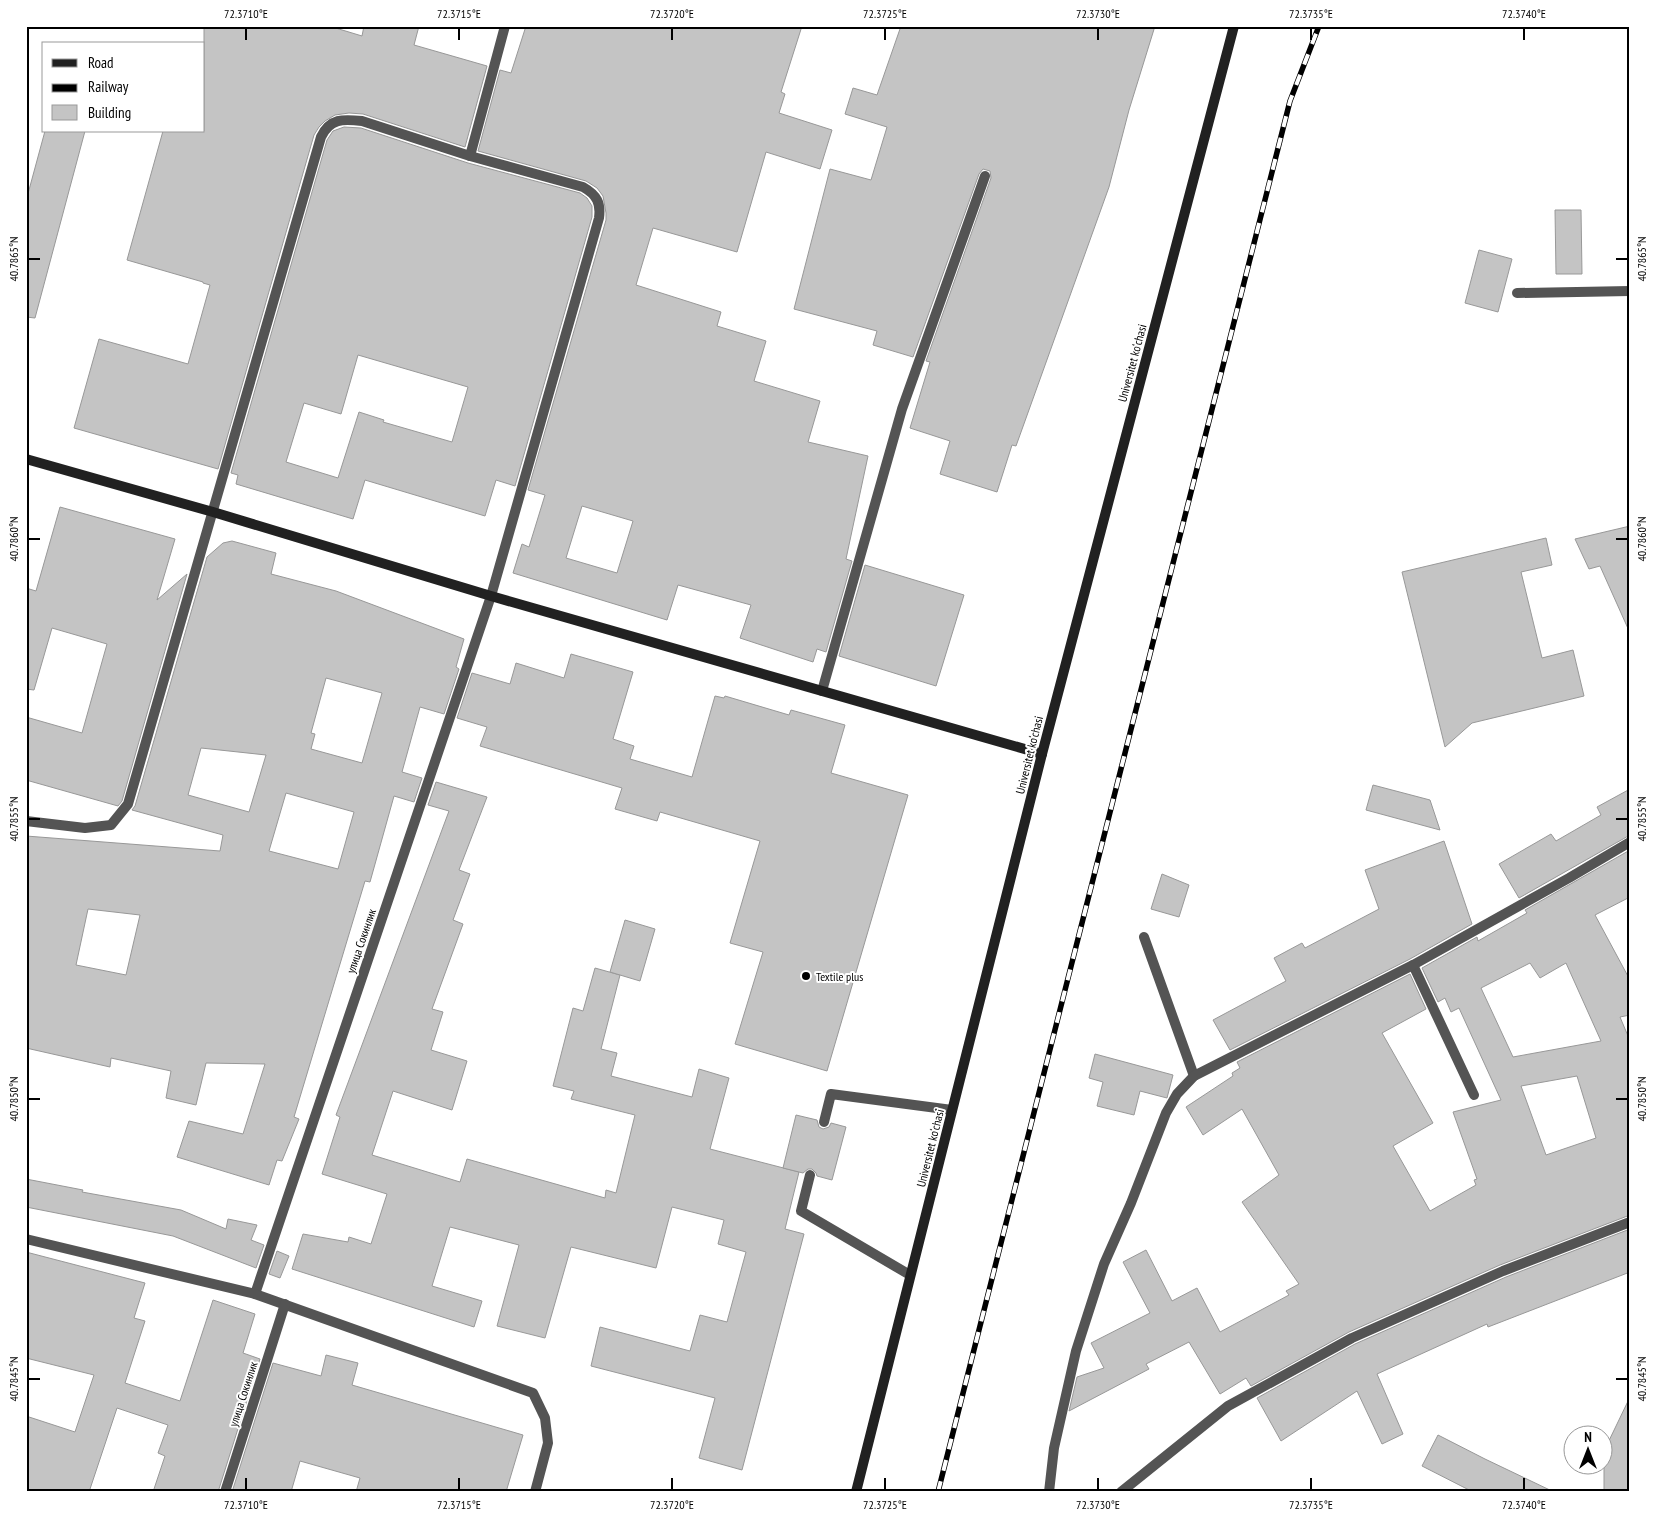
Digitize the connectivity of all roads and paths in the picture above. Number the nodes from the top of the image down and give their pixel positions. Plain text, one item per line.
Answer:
1 (505, 26) edge
2 (1234, 26) edge
3 (470, 156) junction
4 (985, 176) dead end
5 (1630, 291) edge
6 (1517, 293) dead end
7 (26, 459) edge
8 (213, 512) junction
9 (491, 596) junction
10 (822, 691) junction
11 (1042, 754) junction
12 (26, 821) edge
13 (1630, 842) edge
14 (1144, 937) dead end
15 (1413, 965) junction
16 (1194, 1076) junction
17 (1474, 1095) dead end
18 (952, 1110) junction
19 (824, 1122) dead end
20 (810, 1175) dead end
21 (1630, 1222) edge
22 (26, 1239) edge
23 (910, 1274) junction
24 (255, 1294) junction
25 (285, 1304) junction
26 (225, 1492) edge
27 (535, 1492) edge
28 (856, 1492) edge
29 (1049, 1492) edge
30 (1121, 1492) edge

1 - 3 street
2 - 11 main road, Universitet kо‘chasi
3 - 8 street, улица Сокинлик
3 - 9 street, улица Сокинлик
4 - 10 street
5 - 6 street
7 - 8 main road
8 - 9 main road
8 - 12 street, улица Сокинлик
9 - 10 main road
9 - 24 street, улица Сокинлик
10 - 11 main road
11 - 18 main road, Universitet kо‘chasi
13 - 15 street
14 - 16 street
15 - 16 street
15 - 17 street
16 - 29 street
18 - 19 street
18 - 23 main road, Universitet kо‘chasi
20 - 23 street
21 - 30 street
22 - 24 street
23 - 28 main road, Universitet kо‘chasi
24 - 25 street
25 - 26 street, улица Сокинлик
25 - 27 street

